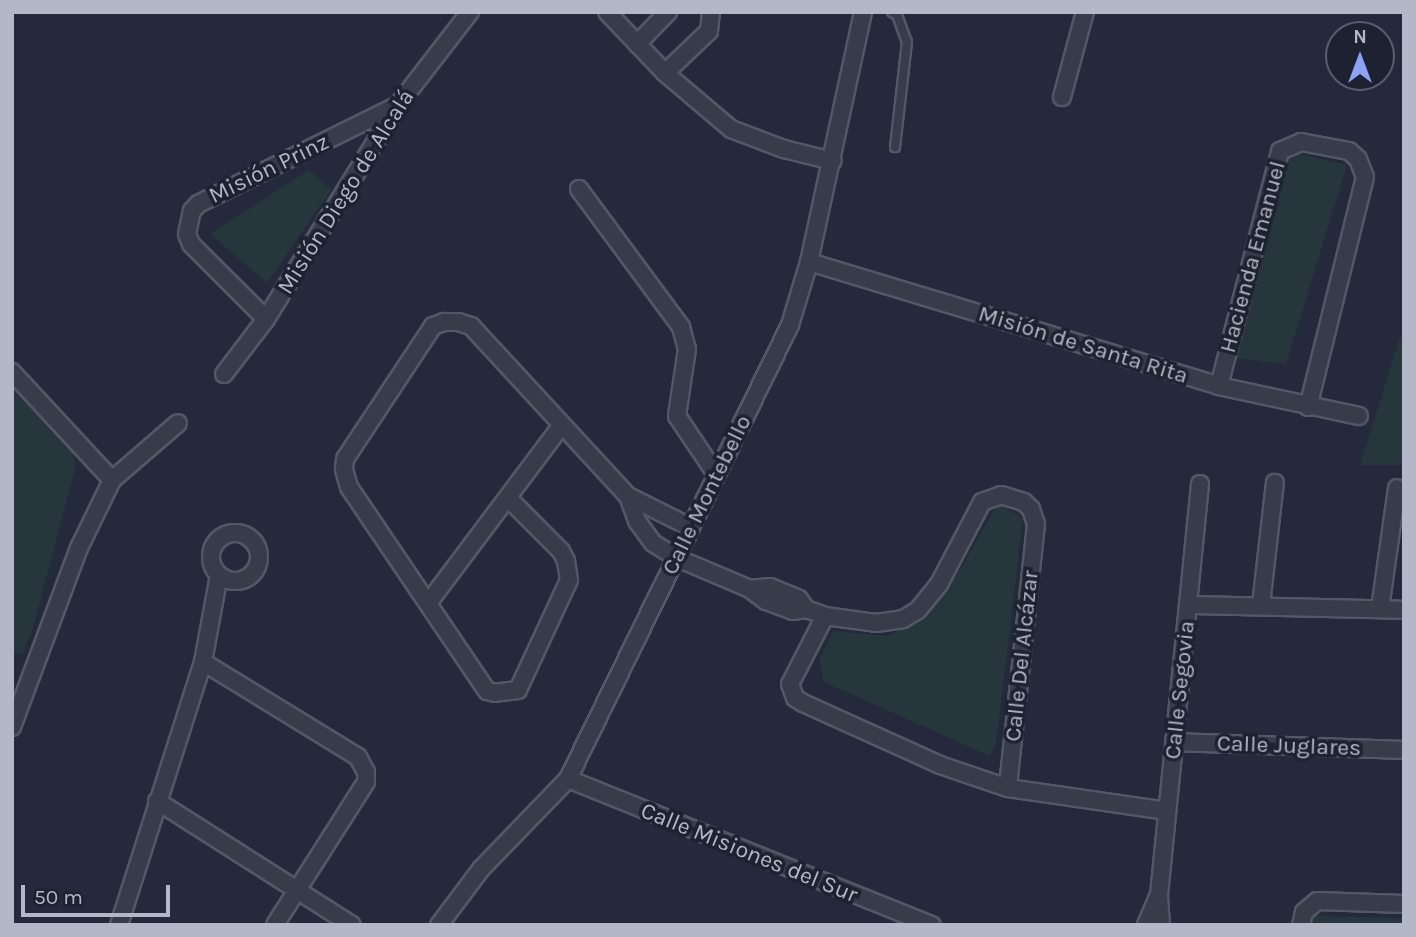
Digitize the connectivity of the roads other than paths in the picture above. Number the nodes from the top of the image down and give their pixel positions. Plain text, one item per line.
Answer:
1 (470, 12) edge
2 (607, 12) edge
3 (668, 12) edge
4 (711, 12) edge
5 (863, 12) edge
6 (892, 12) edge
7 (1085, 12) edge
8 (637, 44) junction
9 (665, 73) junction
10 (1062, 97) dead end
11 (398, 105) junction
12 (895, 148) dead end
13 (833, 161) junction
14 (579, 189) dead end
15 (809, 262) junction
16 (266, 318) junction
17 (12, 372) edge
18 (224, 374) dead end
19 (1219, 386) junction
20 (1308, 407) junction
21 (1359, 416) dead end
22 (178, 423) dead end
23 (562, 425) junction
24 (716, 474) junction
25 (112, 480) junction
26 (1275, 483) dead end
27 (1200, 484) dead end
28 (1397, 488) dead end
29 (628, 496) junction
30 (508, 498) junction
31 (690, 527) junction
32 (677, 558) junction
33 (219, 575) dead end
34 (429, 602) junction
35 (1189, 605) junction
36 (1261, 605) junction
37 (1380, 609) junction
38 (1404, 610) edge
39 (825, 616) junction
40 (203, 662) junction
41 (12, 727) edge
42 (1174, 743) junction
43 (1404, 750) edge
44 (568, 779) junction
45 (1008, 788) junction
46 (157, 801) junction
47 (1167, 811) junction
48 (295, 890) junction
49 (1158, 895) junction
50 (1404, 904) edge
51 (119, 925) edge
52 (275, 925) edge
53 (352, 925) edge
54 (439, 925) edge
55 (932, 925) edge
56 (1146, 925) edge
57 (1161, 925) edge
58 (1301, 925) edge

1 - 11 street, Misión Diego de Alcalá
2 - 8 street
3 - 8 street
4 - 9 street
5 - 13 street, Calle Montebello
6 - 12 lane
7 - 10 street
8 - 9 street
9 - 13 street
11 - 16 street, Misión Diego de Alcalá
11 - 16 street, Misión Prinz
13 - 15 street, Calle Montebello
14 - 24 street
15 - 19 street, Misión de Santa Rita
15 - 24 street, Calle Montebello
16 - 18 street, Misión Diego de Alcalá
17 - 25 street
19 - 20 street, Misión de Santa Rita
19 - 20 street, Hacienda Emanuel
20 - 21 street, Misión de Santa Rita
22 - 25 street
23 - 29 street
23 - 30 street
23 - 34 street
24 - 31 street, Calle Montebello
25 - 41 street
26 - 36 street
27 - 35 street, Calle Segovia
28 - 37 street
29 - 31 street
29 - 32 street
30 - 34 street
30 - 34 street
31 - 32 street, Calle Montebello
32 - 39 street
32 - 44 street, Calle Montebello
33 - 40 street
35 - 36 street
35 - 42 street, Calle Segovia
36 - 37 street
37 - 38 street
39 - 45 street
39 - 45 street, Calle Del Alcázar
40 - 46 street
40 - 48 street
42 - 43 street, Calle Juglares
42 - 47 street, Calle Segovia
44 - 54 street, Calle Montebello
44 - 55 street, Calle Misiones del Sur
45 - 47 street
46 - 48 street
46 - 51 street
47 - 49 street, Calle Segovia
48 - 52 street
48 - 53 street
49 - 56 street, Calle Segovia
49 - 57 street, Calle Segovia
50 - 58 street

